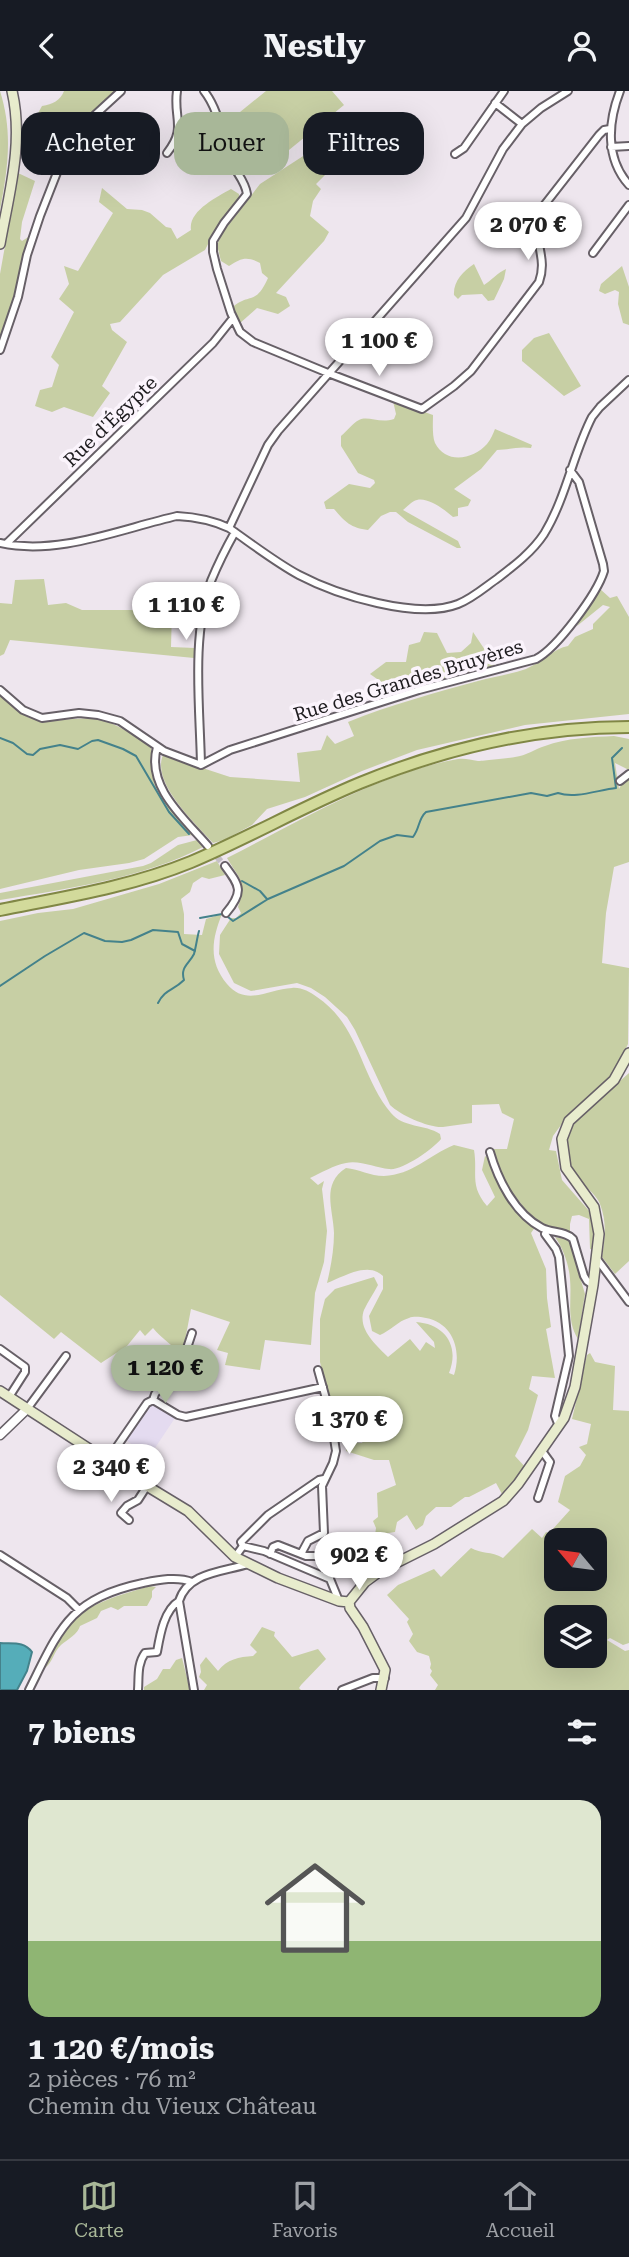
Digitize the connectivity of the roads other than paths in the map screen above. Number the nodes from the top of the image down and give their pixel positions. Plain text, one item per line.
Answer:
1 (12, 91) edge
2 (121, 91) edge
3 (177, 91) edge
4 (204, 91) edge
5 (504, 91) edge
6 (568, 91) edge
7 (620, 91) edge
8 (495, 103) junction
9 (522, 124) junction
10 (610, 129) junction
11 (629, 146) edge
12 (611, 147) junction
13 (167, 153) dead end
14 (455, 154) dead end
15 (629, 185) edge
16 (629, 205) edge
17 (0, 244) edge
18 (593, 253) dead end
19 (233, 318) junction
20 (0, 350) edge
21 (328, 373) junction
22 (629, 380) edge
23 (570, 470) junction
24 (232, 530) junction
25 (3, 543) edge
26 (0, 690) edge
27 (629, 724) edge
28 (600, 727) junction
29 (629, 732) edge
30 (157, 747) junction
31 (201, 765) junction
32 (629, 774) edge
33 (621, 782) dead end
34 (208, 846) tunnel mouth
35 (225, 866) tunnel mouth
36 (0, 910) edge
37 (226, 912) dead end
38 (629, 1053) edge
39 (490, 1152) dead end
40 (545, 1234) dead end
41 (597, 1259) junction
42 (593, 1285) junction
43 (629, 1303) edge
44 (192, 1333) dead end
45 (0, 1349) edge
46 (66, 1356) dead end
47 (318, 1370) dead end
48 (323, 1387) junction
49 (4, 1394) edge
50 (153, 1400) junction
51 (27, 1409) junction
52 (559, 1426) junction
53 (0, 1435) edge
54 (542, 1451) junction
55 (107, 1461) junction
56 (324, 1479) junction
57 (147, 1486) junction
58 (538, 1498) dead end
59 (129, 1520) dead end
60 (325, 1540) dead end
61 (243, 1546) junction
62 (270, 1553) junction
63 (0, 1555) edge
64 (301, 1555) junction
65 (328, 1556) junction
66 (235, 1557) junction
67 (248, 1564) junction
68 (330, 1579) junction
69 (192, 1582) junction
70 (179, 1601) junction
71 (344, 1602) junction
72 (79, 1609) junction
73 (385, 1674) junction
74 (29, 1690) edge
75 (138, 1690) edge
76 (194, 1690) edge
77 (342, 1690) edge
78 (381, 1690) edge

1 - 17 main road
2 - 20 street
3 - 13 street
4 - 19 street
5 - 8 street
6 - 9 street
7 - 10 street
8 - 9 street
8 - 14 street
9 - 21 street
10 - 12 street
10 - 21 street
11 - 12 street
12 - 15 street
16 - 18 street
19 - 21 street
19 - 25 street, Rue d'Égypte
21 - 24 street
22 - 23 street
23 - 24 street
23 - 31 street, Rue des Grandes Bruyères
24 - 25 street
24 - 31 street
26 - 30 street
27 - 28 main road
28 - 29 main road
28 - 36 main road
30 - 31 street
30 - 34 street
32 - 33 street
35 - 37 street
38 - 41 main road
39 - 42 street
40 - 52 street
41 - 42 main road
41 - 43 street
42 - 52 main road
44 - 50 street
45 - 49 street
46 - 51 street
47 - 48 street
48 - 50 street
48 - 56 street
49 - 51 main road
50 - 55 street
51 - 53 street
51 - 55 main road
52 - 54 main road
54 - 58 street
54 - 71 main road
55 - 57 main road
56 - 61 street
56 - 64 street
57 - 59 street
57 - 66 main road
60 - 65 street
61 - 62 street
61 - 66 street
62 - 64 street
62 - 68 street
63 - 72 street
64 - 65 street
65 - 68 street
66 - 67 main road
67 - 69 street
67 - 71 main road
68 - 71 street
69 - 70 street
69 - 72 street
70 - 75 street
70 - 76 street
71 - 73 main road
72 - 74 street
73 - 77 street
73 - 78 main road

